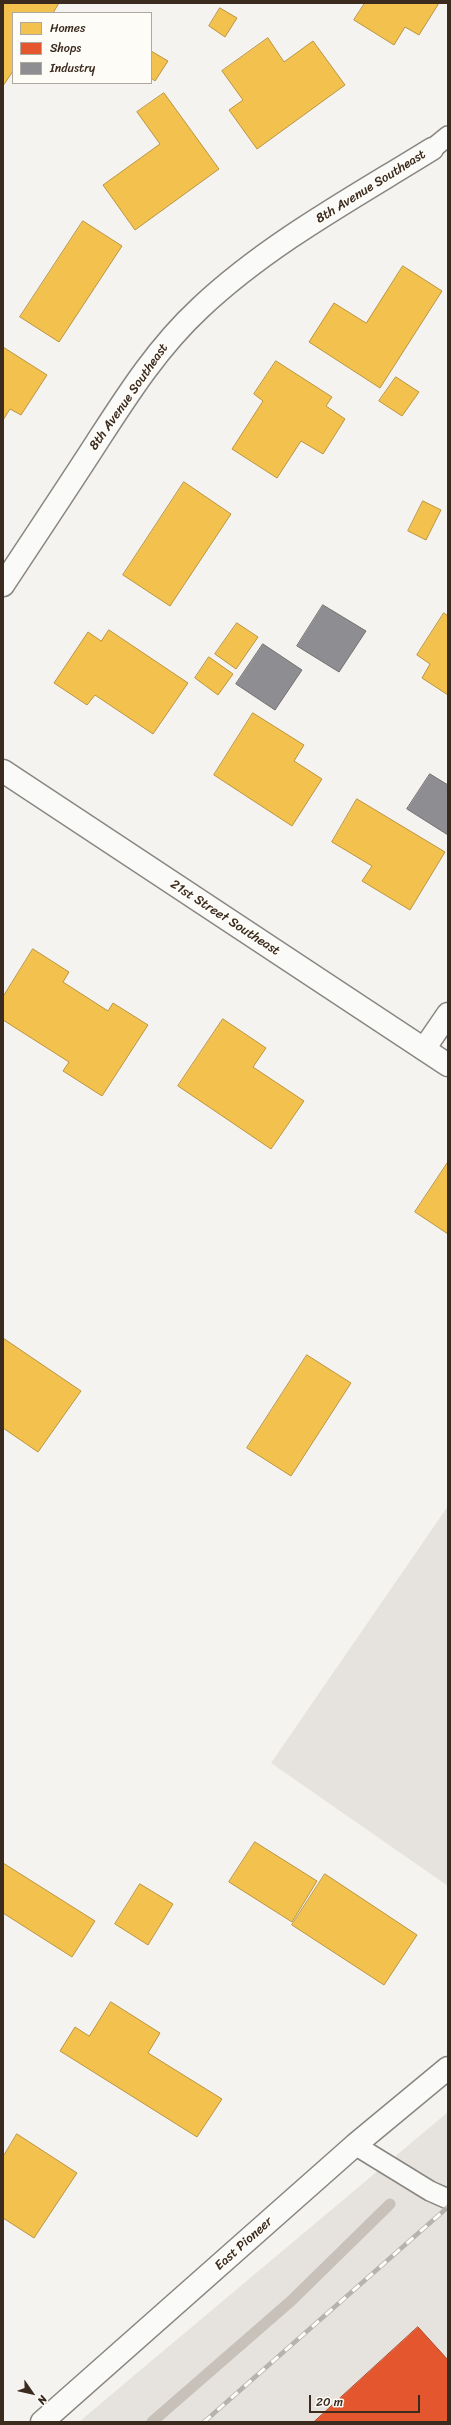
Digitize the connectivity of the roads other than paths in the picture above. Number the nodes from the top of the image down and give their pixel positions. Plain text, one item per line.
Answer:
1 (440, 143) edge
2 (3, 585) edge
3 (3, 772) edge
4 (448, 1014) edge
5 (424, 1049) junction
6 (448, 1065) edge
7 (448, 2068) edge
8 (355, 2145) junction
9 (448, 2199) edge
10 (42, 2422) edge

1 - 2 street, 8th Avenue Southeast
3 - 5 street, 21st Street Southeast
4 - 5 street
5 - 6 street, 21st Street Southeast
7 - 8 street, East Pioneer
8 - 9 lane
8 - 10 street, East Pioneer

